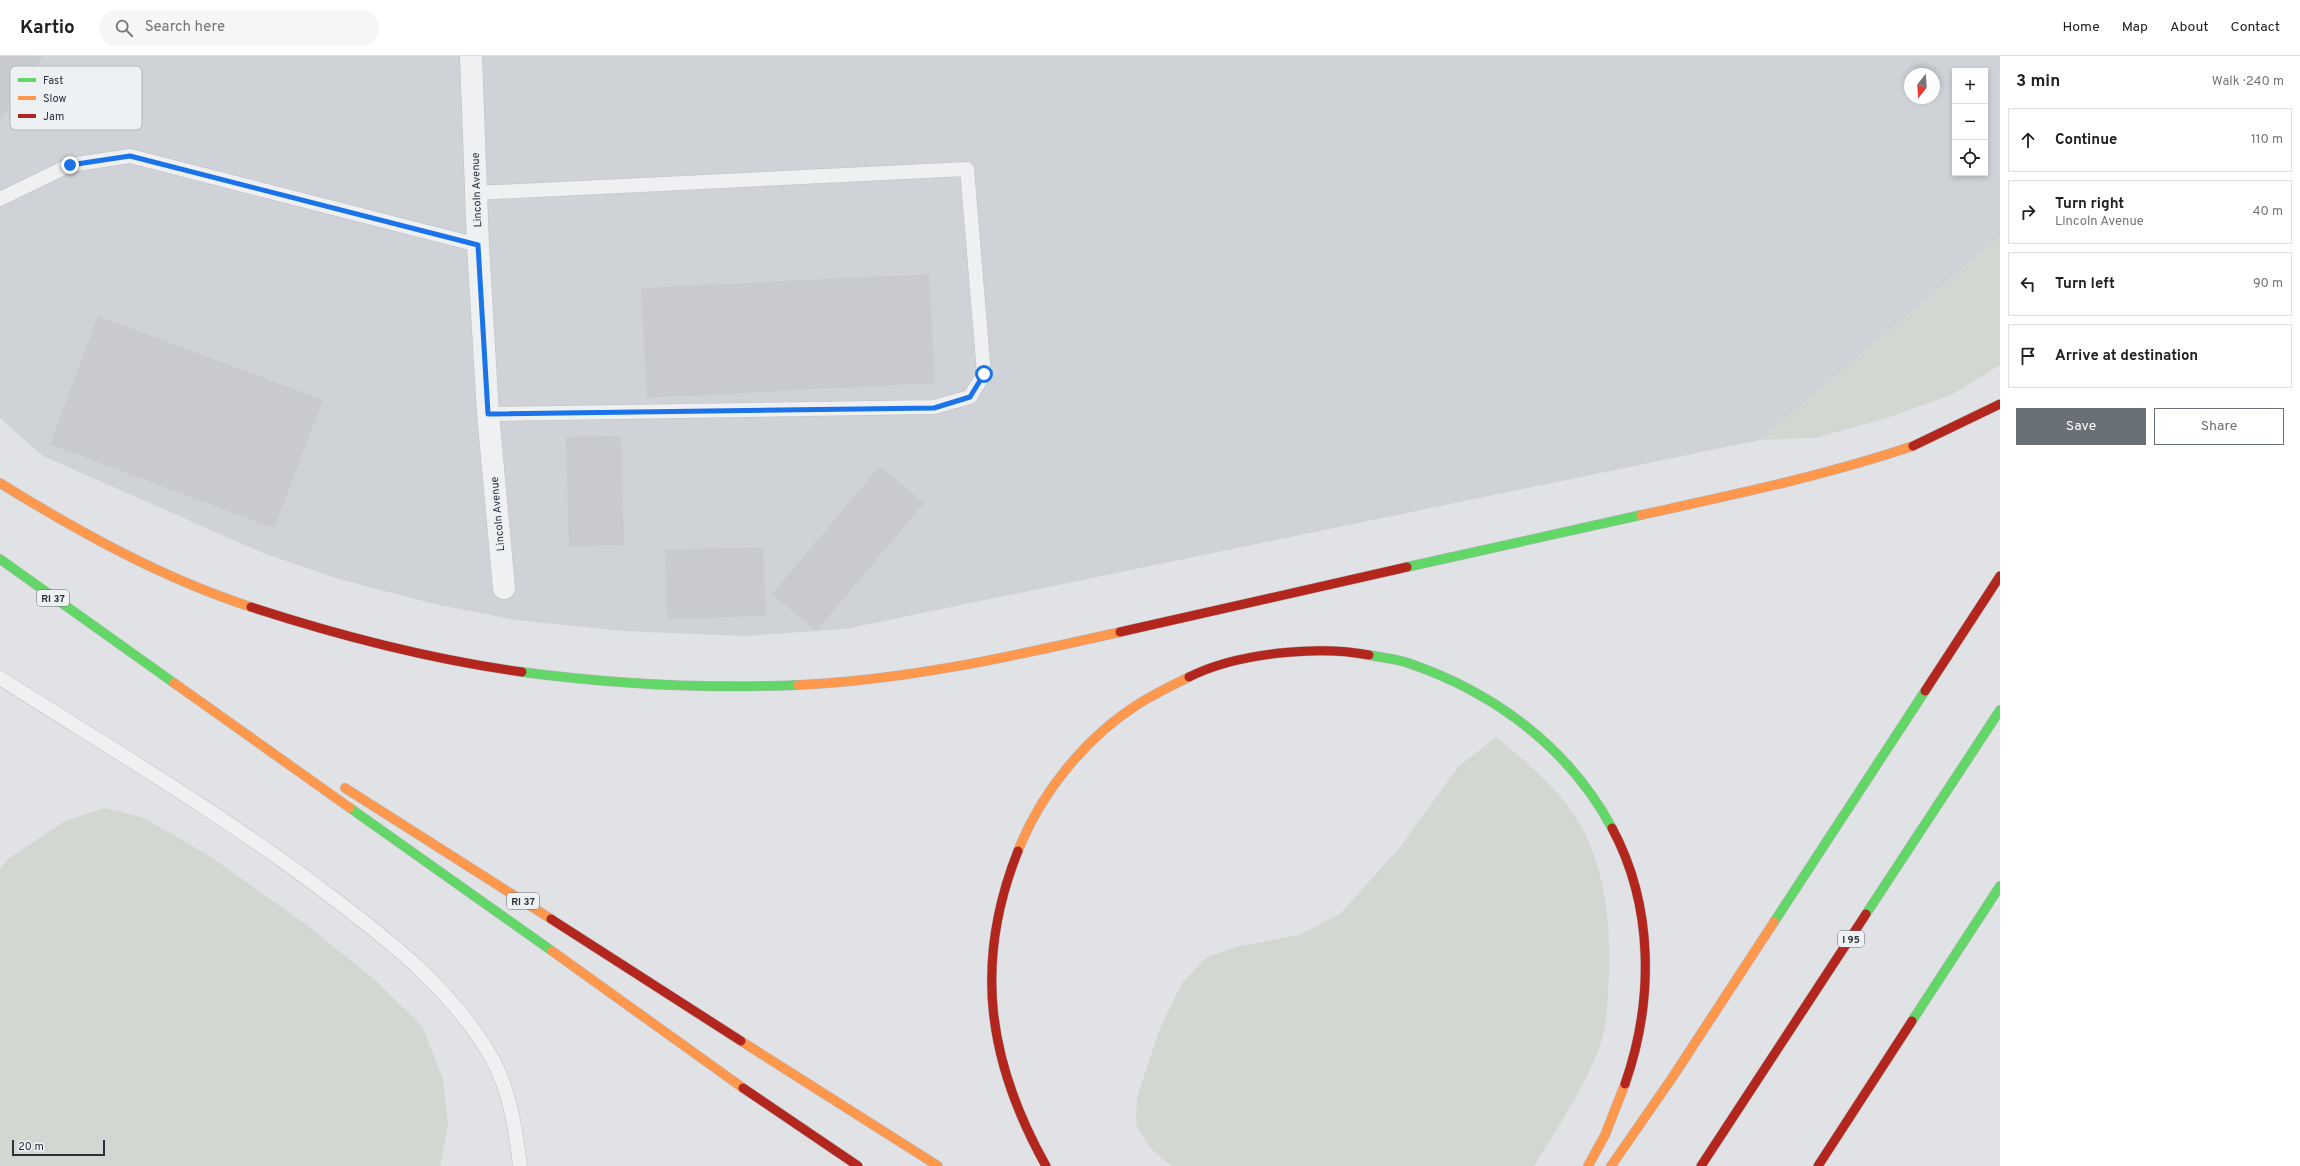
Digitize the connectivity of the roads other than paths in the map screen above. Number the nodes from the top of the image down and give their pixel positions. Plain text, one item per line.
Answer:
1 (471, 56) edge
2 (476, 193) junction
3 (0, 199) edge
4 (478, 245) junction
5 (2000, 404) edge
6 (488, 414) junction
7 (0, 483) edge
8 (0, 559) edge
9 (2000, 576) edge
10 (504, 588) dead end
11 (108, 636) junction
12 (0, 678) edge
13 (2000, 710) edge
14 (282, 747) dead end
15 (335, 782) dead end
16 (2000, 886) edge
17 (520, 1166) edge
18 (858, 1166) edge
19 (938, 1166) edge
20 (1046, 1166) edge
21 (1588, 1166) edge
22 (1611, 1166) edge
23 (1701, 1166) edge
24 (1818, 1166) edge

1 - 2 street, Lincoln Avenue
2 - 4 street, Lincoln Avenue
2 - 6 lane
3 - 4 lane
4 - 6 street, Lincoln Avenue
5 - 7 highway
6 - 10 street, Lincoln Avenue
8 - 11 highway, RI 37
9 - 22 highway
11 - 14 highway, RI 37
11 - 18 highway
12 - 17 lane
13 - 23 highway, I 95
15 - 19 highway, RI 37
16 - 24 highway
20 - 21 highway

